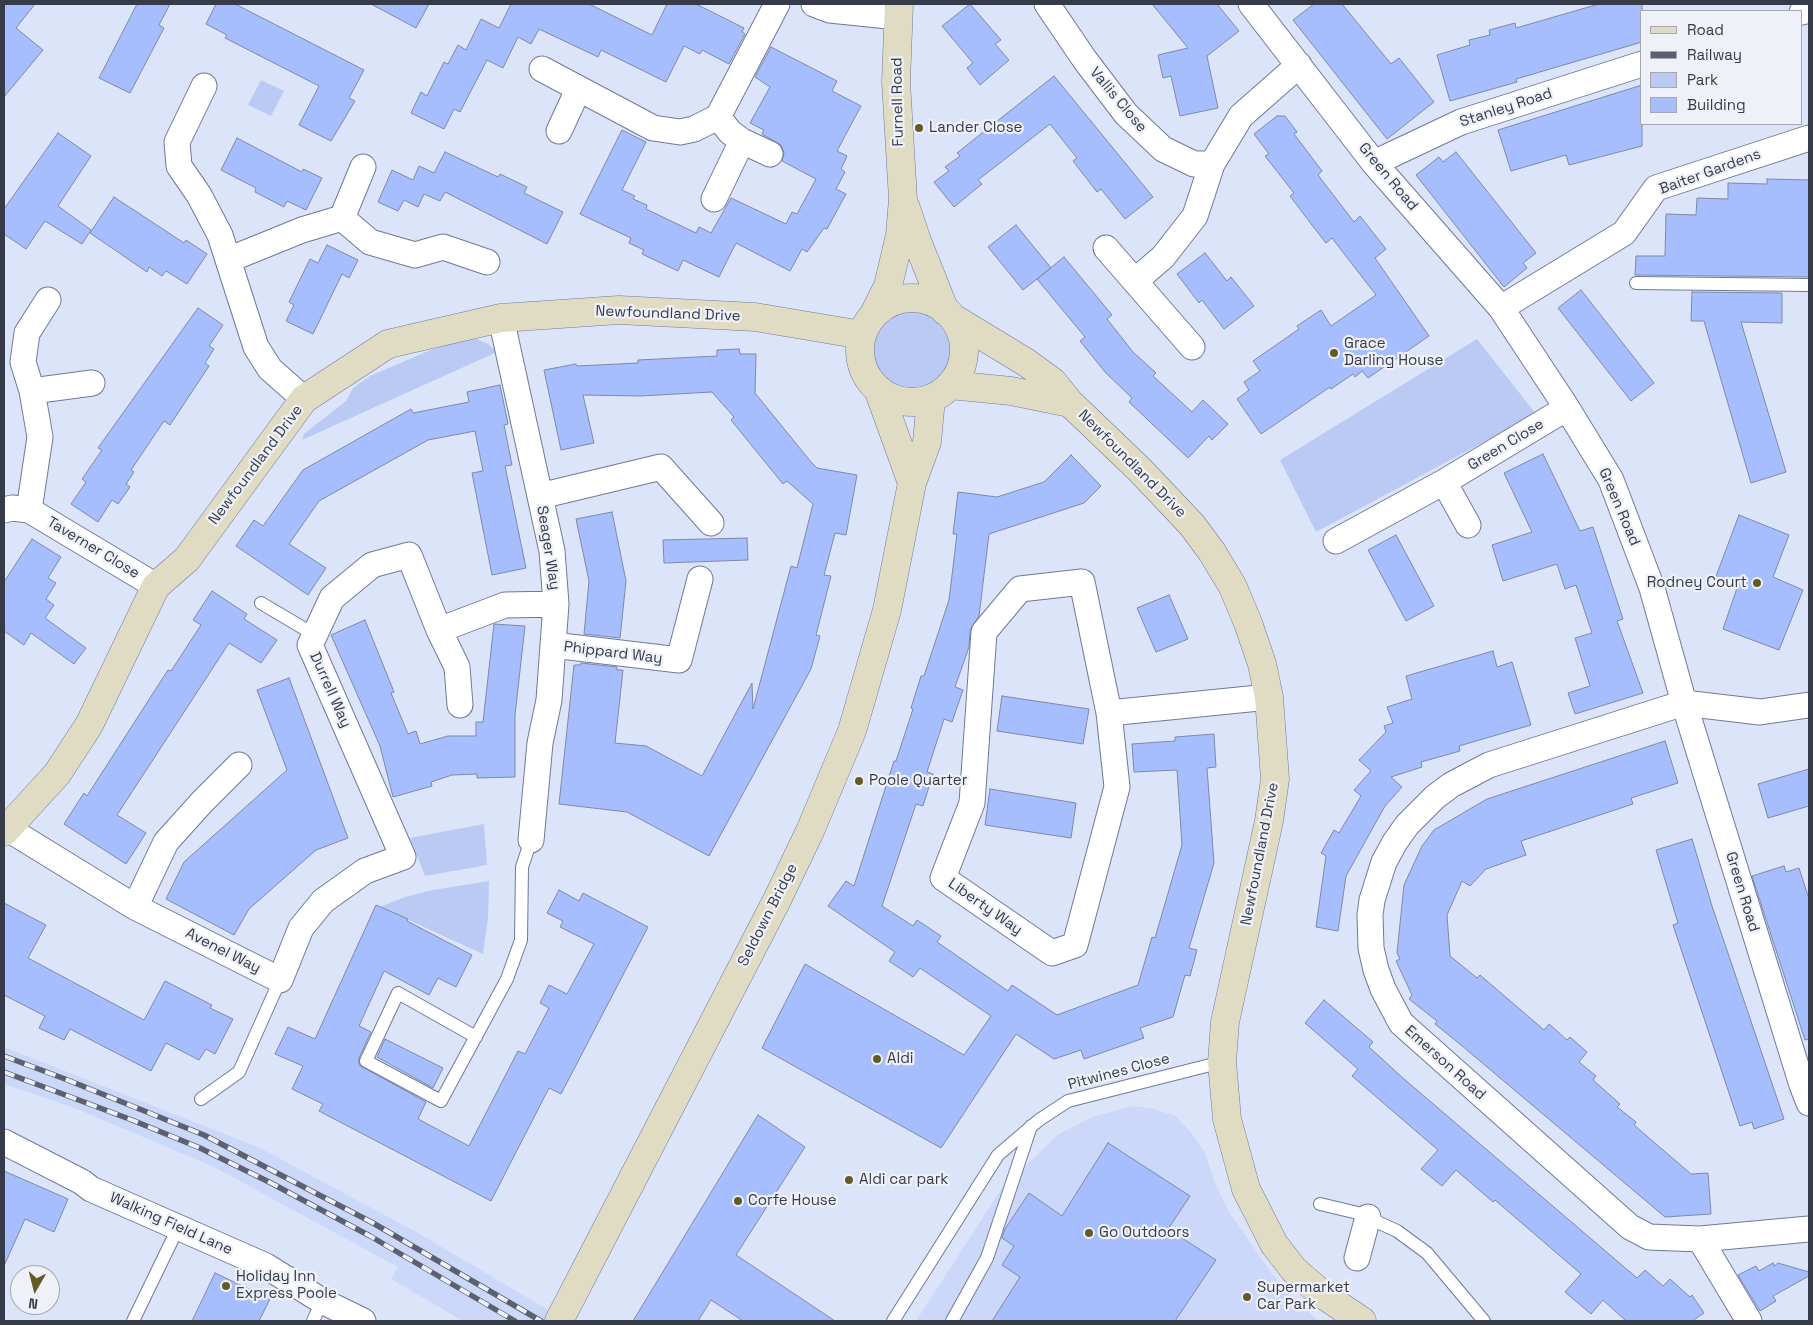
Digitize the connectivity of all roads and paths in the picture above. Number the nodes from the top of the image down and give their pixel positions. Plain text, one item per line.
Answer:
1 (777, 4) edge
2 (814, 4) edge
3 (1047, 4) edge
4 (1251, 4) edge
5 (898, 10) edge
6 (1299, 65) junction
7 (1640, 65) edge
8 (542, 69) dead end
9 (204, 86) dead end
10 (578, 90) junction
11 (718, 117) junction
12 (559, 131) dead end
13 (1809, 138) edge
14 (742, 141) junction
15 (770, 154) dead end
16 (1374, 162) junction
17 (1212, 164) junction
18 (363, 167) dead end
19 (714, 199) dead end
20 (904, 200) junction
21 (342, 218) junction
22 (1106, 248) dead end
23 (228, 260) junction
24 (487, 262) dead end
25 (1135, 281) junction
26 (1636, 283) dead end
27 (1809, 285) edge
28 (48, 300) dead end
29 (1501, 308) junction
30 (949, 314) junction
31 (501, 318) junction
32 (867, 326) junction
33 (1192, 347) dead end
34 (92, 383) dead end
35 (878, 389) junction
36 (32, 391) junction
37 (940, 392) junction
38 (304, 399) junction
39 (1070, 403) junction
40 (1567, 408) junction
41 (1444, 482) junction
42 (912, 483) junction
43 (540, 496) junction
44 (4, 510) edge
45 (29, 510) junction
46 (711, 522) dead end
47 (1468, 524) dead end
48 (1336, 541) dead end
49 (700, 578) dead end
50 (156, 586) junction
51 (262, 602) dead end
52 (556, 604) junction
53 (439, 630) junction
54 (315, 635) junction
55 (553, 645) junction
56 (1269, 697) junction
57 (1684, 704) junction
58 (460, 705) dead end
59 (1809, 705) edge
60 (1109, 713) junction
61 (239, 765) dead end
62 (6, 831) edge
63 (530, 840) joint
64 (403, 857) joint
65 (135, 907) junction
66 (280, 980) junction
67 (476, 1037) junction
68 (1222, 1062) junction
69 (201, 1099) dead end
70 (1809, 1103) edge
71 (1031, 1126) junction
72 (4, 1142) edge
73 (1320, 1204) dead end
74 (1368, 1217) junction
75 (178, 1228) junction
76 (1809, 1229) edge
77 (1700, 1239) junction
78 (1357, 1258) dead end
79 (317, 1311) edge
80 (133, 1321) edge
81 (363, 1321) edge
82 (559, 1321) edge
83 (893, 1321) edge
84 (952, 1321) edge
85 (1362, 1321) edge
86 (1484, 1321) edge
87 (1749, 1321) edge

1 - 11 street
2 - 5 street
3 - 17 street, Vallis Close
4 - 6 street, Green Road
5 - 20 street, Furnell Road
6 - 16 street, Green Road
6 - 17 street
7 - 16 street, Stanley Road
8 - 10 street
9 - 23 street
10 - 11 street
10 - 12 street
11 - 14 street
13 - 29 street, Baiter Gardens
14 - 15 street
14 - 19 street
16 - 29 street, Green Road
17 - 25 street
18 - 21 street
20 - 30 street, Furnell Road
20 - 32 street, Furnell Road
21 - 23 street
21 - 24 street
22 - 25 street
23 - 38 street
25 - 33 street
26 - 27 lane
28 - 36 street, Taverner Close
29 - 40 street, Green Road
30 - 32 street, Newfoundland Drive
30 - 37 street
30 - 39 street, Newfoundland Drive
31 - 32 street, Newfoundland Drive
31 - 38 street, Newfoundland Drive
31 - 43 street, Seager Way
32 - 35 street, Newfoundland Drive
34 - 36 street
35 - 37 street, Newfoundland Drive
35 - 42 street
36 - 45 street, Taverner Close
37 - 39 street, Newfoundland Drive
37 - 42 street, Seldown Bridge
38 - 50 street, Newfoundland Drive
39 - 56 street, Newfoundland Drive
40 - 41 street, Green Close
40 - 57 street, Green Road
41 - 47 street
41 - 48 street, Green Close
42 - 82 street, Seldown Bridge
43 - 46 street
43 - 52 street, Seager Way
44 - 45 street, Taverner Close
45 - 50 street, Taverner Close
49 - 55 street, Phippard Way
50 - 62 street, Newfoundland Drive
51 - 54 lane
52 - 53 street
52 - 55 street, Seager Way
53 - 54 street, Durrell Way
53 - 58 street, Durrell Way
54 - 64 street, Durrell Way
55 - 63 street, Seager Way
56 - 60 street
56 - 68 street, Newfoundland Drive
57 - 59 street
57 - 70 street, Green Road
57 - 77 street, Emerson Road
60 - 60 street, Liberty Way
61 - 65 street
62 - 65 street, Avenel Way
63 - 67 lane
64 - 66 street, Avenel Way
65 - 66 street, Avenel Way
66 - 69 lane
67 - 67 lane
68 - 71 lane, Pitwines Close
68 - 85 street, Newfoundland Drive
71 - 83 lane, Pitwines Close
71 - 84 lane
72 - 75 street, Walking Field Lane
73 - 74 lane
74 - 78 street
74 - 86 lane
75 - 79 street, Walking Field Lane
75 - 80 lane
76 - 77 street, Emerson Road
77 - 87 street
79 - 81 street, Walking Field Lane

